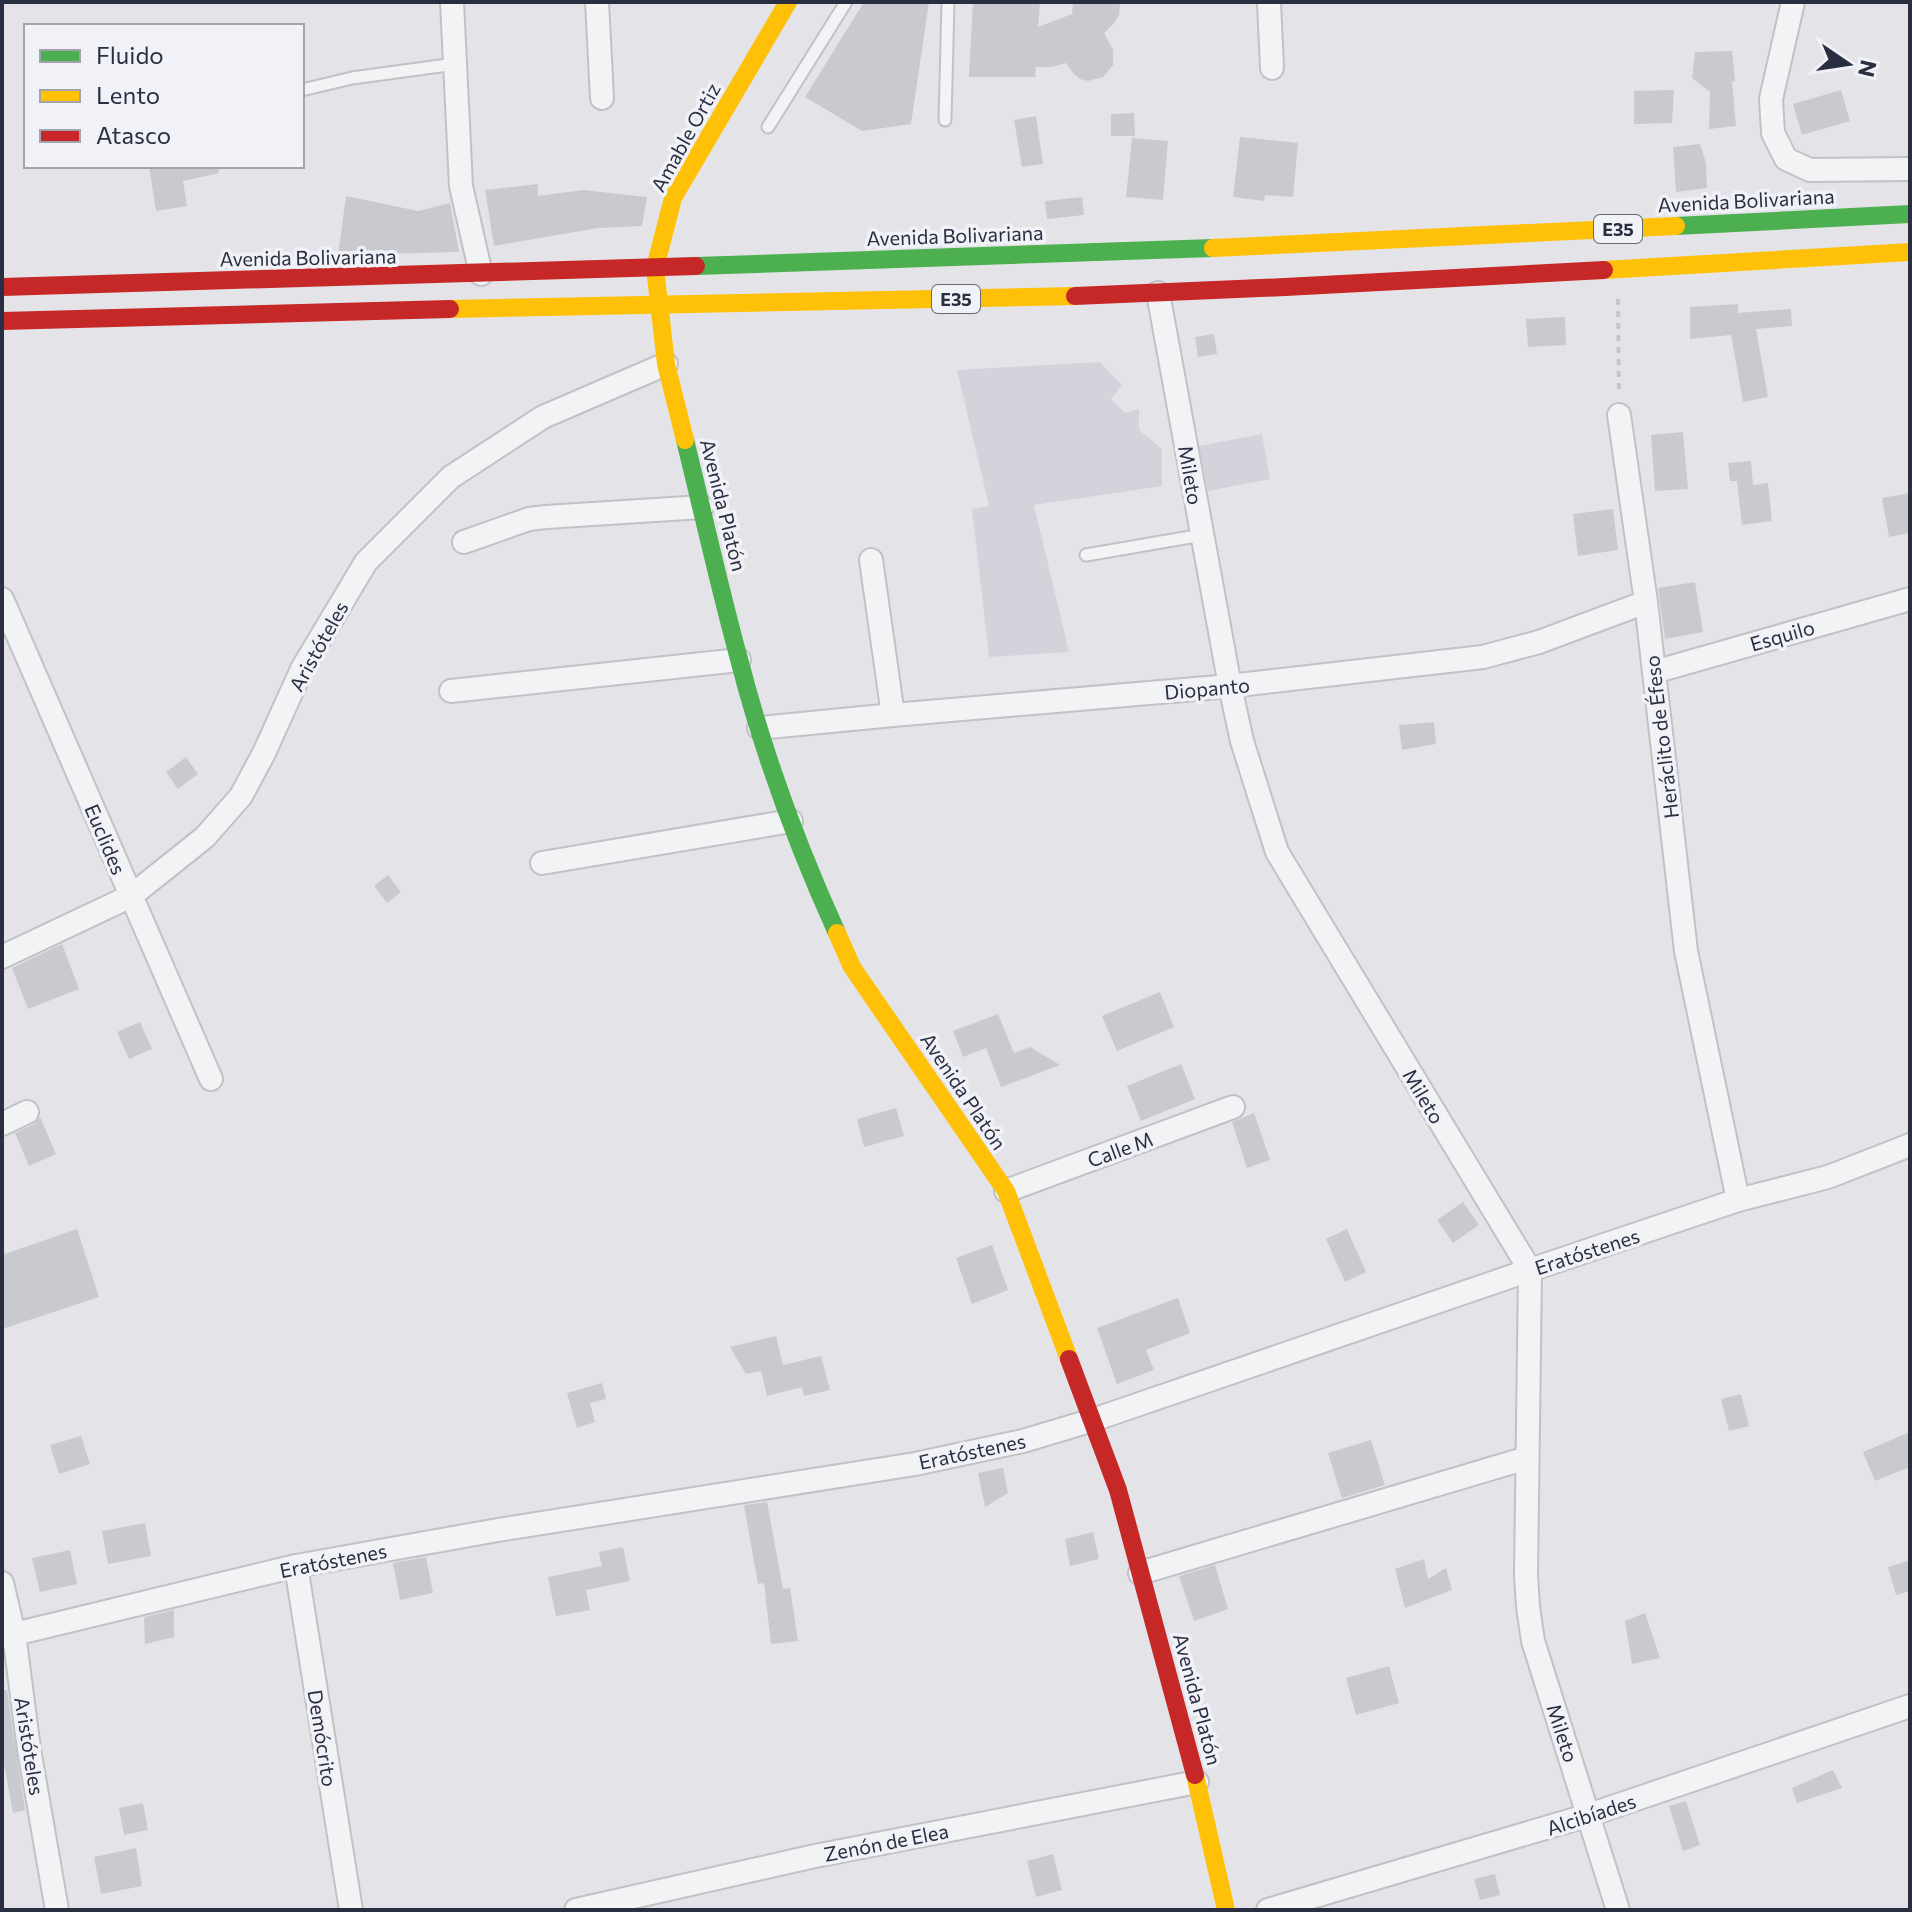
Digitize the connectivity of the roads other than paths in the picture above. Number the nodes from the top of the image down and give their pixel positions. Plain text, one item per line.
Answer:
1 (452, 2) edge
2 (597, 2) edge
3 (788, 2) edge
4 (846, 2) edge
5 (948, 2) edge
6 (1269, 2) edge
7 (1793, 2) edge
8 (455, 64) junction
9 (1272, 68) dead end
10 (304, 90) edge
11 (602, 98) dead end
12 (945, 120) dead end
13 (768, 127) dead end
14 (1910, 169) edge
15 (1910, 214) edge
16 (1910, 252) edge
17 (655, 268) junction
18 (481, 274) junction
19 (2, 287) edge
20 (1158, 293) junction
21 (660, 304) junction
22 (2, 321) edge
23 (666, 364) junction
24 (1619, 415) road end
25 (702, 507) junction
26 (1202, 535) junction
27 (464, 542) dead end
28 (1086, 555) dead end
29 (871, 560) dead end
30 (2, 599) edge
31 (1910, 599) edge
32 (1646, 602) junction
33 (739, 660) junction
34 (1654, 672) junction
35 (1230, 686) junction
36 (451, 691) dead end
37 (893, 715) junction
38 (759, 728) junction
39 (791, 821) junction
40 (542, 863) dead end
41 (131, 896) junction
42 (2, 957) edge
43 (211, 1079) dead end
44 (1233, 1107) dead end
45 (27, 1112) dead end
46 (2, 1124) edge
47 (1910, 1145) edge
48 (1006, 1191) junction
49 (1738, 1200) junction
50 (1530, 1270) junction
51 (1093, 1420) junction
52 (1527, 1458) junction
53 (296, 1566) junction
54 (1140, 1573) junction
55 (2, 1583) edge
56 (8, 1635) edge
57 (1910, 1706) edge
58 (1197, 1782) junction
59 (1589, 1815) junction
60 (57, 1910) edge
61 (351, 1910) edge
62 (576, 1910) edge
63 (1226, 1910) edge
64 (1268, 1910) edge
65 (1618, 1910) edge

1 - 8 street
2 - 11 street
3 - 17 main road, Amable Ortiz
4 - 13 lane
5 - 12 lane
6 - 9 street
7 - 14 street
8 - 10 lane
8 - 18 street
15 - 17 main road, Avenida Bolivariana / E35
16 - 20 main road, E35
17 - 18 main road, Avenida Bolivariana / E35
17 - 21 main road, Amable Ortiz
18 - 19 main road, Avenida Bolivariana / E35
20 - 21 main road, E35
20 - 26 street, Mileto
21 - 22 main road, E35
21 - 23 main road, Avenida Platón
23 - 25 main road, Avenida Platón
23 - 41 street, Aristóteles
24 - 32 street, Heráclito de Éfeso
25 - 27 street
25 - 33 main road, Avenida Platón
26 - 28 lane
26 - 35 street, Mileto
29 - 37 street
30 - 41 street, Euclides
31 - 34 street, Esquilo
32 - 34 street, Heráclito de Éfeso
32 - 35 street, Diopanto
33 - 36 street
33 - 38 main road, Avenida Platón
34 - 49 street, Heráclito de Éfeso
35 - 37 street, Diopanto
35 - 50 street, Mileto
37 - 38 street, Diopanto
38 - 39 main road, Avenida Platón
39 - 40 street
39 - 48 main road, Avenida Platón
41 - 42 street, Aristóteles
41 - 43 street, Euclides
44 - 48 street, Calle M
45 - 46 street
47 - 49 street, Eratóstenes
48 - 51 main road, Avenida Platón
49 - 50 street, Eratóstenes
50 - 51 street, Eratóstenes
50 - 52 street, Mileto
51 - 53 street, Eratóstenes
51 - 54 main road, Avenida Platón
52 - 54 street
52 - 59 street, Mileto
53 - 56 street, Eratóstenes
53 - 61 street, Demócrito
54 - 58 main road, Avenida Platón
55 - 56 street, Aristóteles
56 - 60 street, Aristóteles
57 - 59 street, Alcibíades
58 - 62 street, Zenón de Elea
58 - 63 main road, Avenida Platón
59 - 64 street, Alcibíades
59 - 65 street, Mileto

